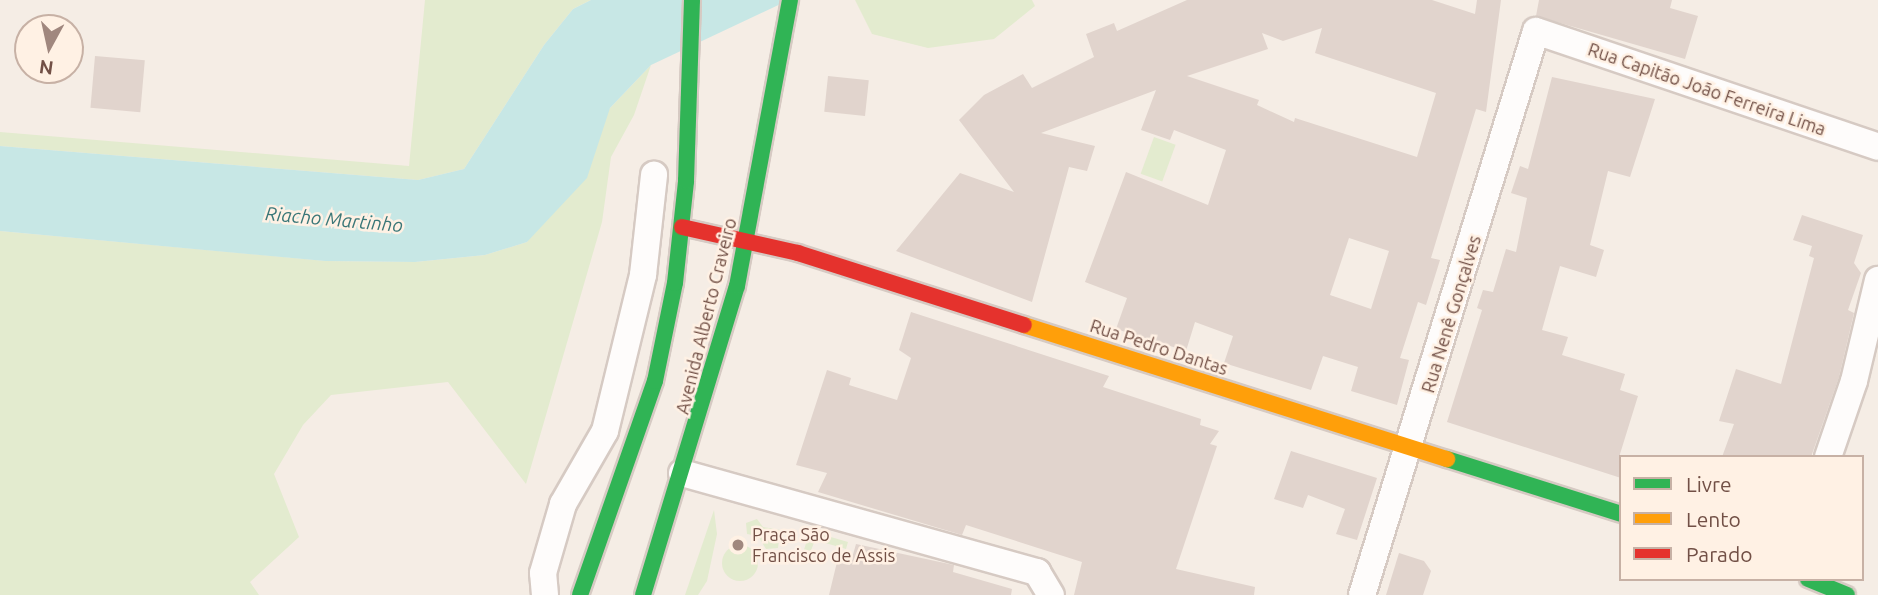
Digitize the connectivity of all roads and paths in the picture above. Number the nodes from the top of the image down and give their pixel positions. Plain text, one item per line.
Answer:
1 (692, 0) edge
2 (790, 3) edge
3 (1536, 31) joint
4 (1878, 147) edge
5 (654, 175) dead end
6 (682, 227) junction
7 (747, 242) junction
8 (1878, 280) edge
9 (1410, 450) junction
10 (1829, 455) edge
11 (682, 473) junction
12 (1619, 513) edge
13 (1813, 581) edge
14 (1049, 588) edge
15 (545, 595) edge
16 (580, 595) edge
17 (643, 595) edge
18 (1362, 595) edge
19 (1847, 595) edge

1 - 6 main road, Avenida Alberto Craveiro
2 - 7 main road, Avenida Alberto Craveiro
3 - 4 street, Rua Capitão João Ferreira Lima
3 - 9 street, Rua Nenê Gonçalves
5 - 15 street
6 - 7 main road, Rua Pedro Dantas
6 - 16 main road, Avenida Alberto Craveiro
7 - 9 main road, Rua Pedro Dantas
7 - 11 main road, Avenida Alberto Craveiro
8 - 10 street
9 - 12 main road, Rua Pedro Dantas
9 - 18 street, Rua Nenê Gonçalves
11 - 14 street
11 - 17 main road, Avenida Alberto Craveiro
13 - 19 main road

